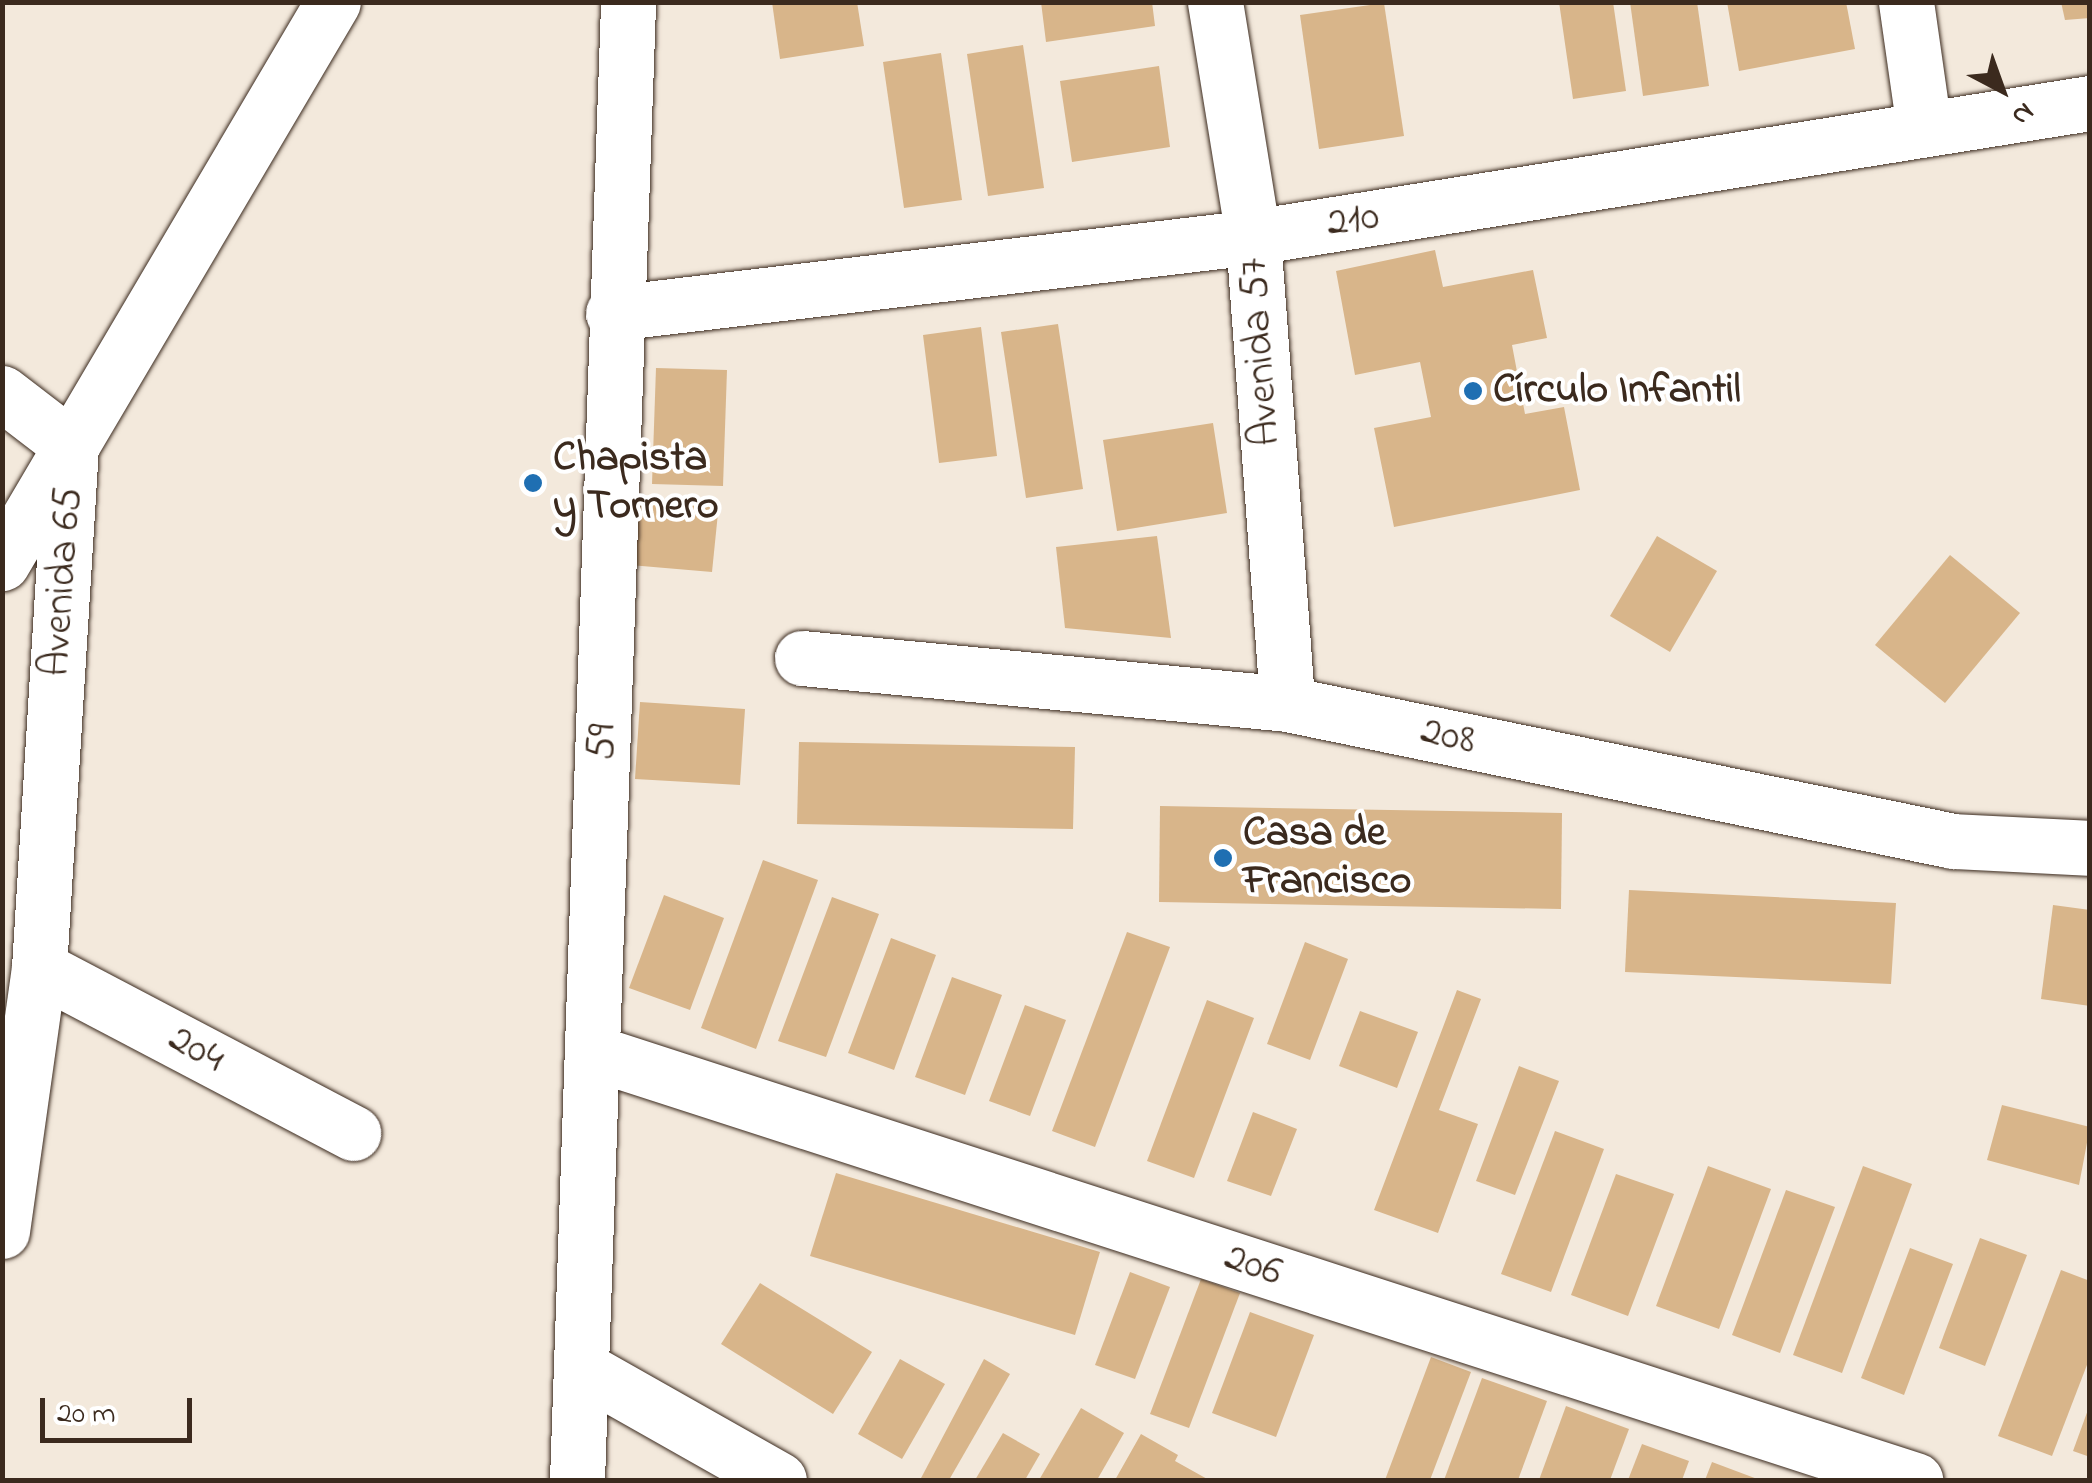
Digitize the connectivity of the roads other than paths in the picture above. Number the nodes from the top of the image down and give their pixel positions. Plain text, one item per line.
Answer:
1 (333, 2) edge
2 (628, 2) edge
3 (1215, 2) edge
4 (1906, 2) edge
5 (2090, 103) edge
6 (1924, 129) junction
7 (1253, 237) junction
8 (613, 313) junction
9 (2, 393) edge
10 (71, 446) junction
11 (2, 563) edge
12 (802, 658) dead end
13 (1287, 704) junction
14 (2090, 848) edge
15 (39, 968) junction
16 (592, 1052) junction
17 (14, 1068) edge
18 (353, 1133) dead end
19 (2, 1231) edge
20 (584, 1369) junction
21 (577, 1480) edge
22 (779, 1480) edge
23 (1916, 1480) edge

1 - 10 street, Avenida 65
2 - 8 street, 59
3 - 7 street, Avenida 57
4 - 6 street
5 - 6 street, 210
6 - 7 street, 210
7 - 8 street, 210
7 - 13 street, Avenida 57
8 - 16 street, 59
9 - 10 street
10 - 11 street
10 - 15 street, Avenida 65
12 - 13 street, 208
13 - 14 street, 208
15 - 17 street, Avenida 65
15 - 18 street, 204
16 - 20 street, 59
16 - 23 street, 206
17 - 19 street, Avenida 65
20 - 21 street, 59
20 - 22 street

